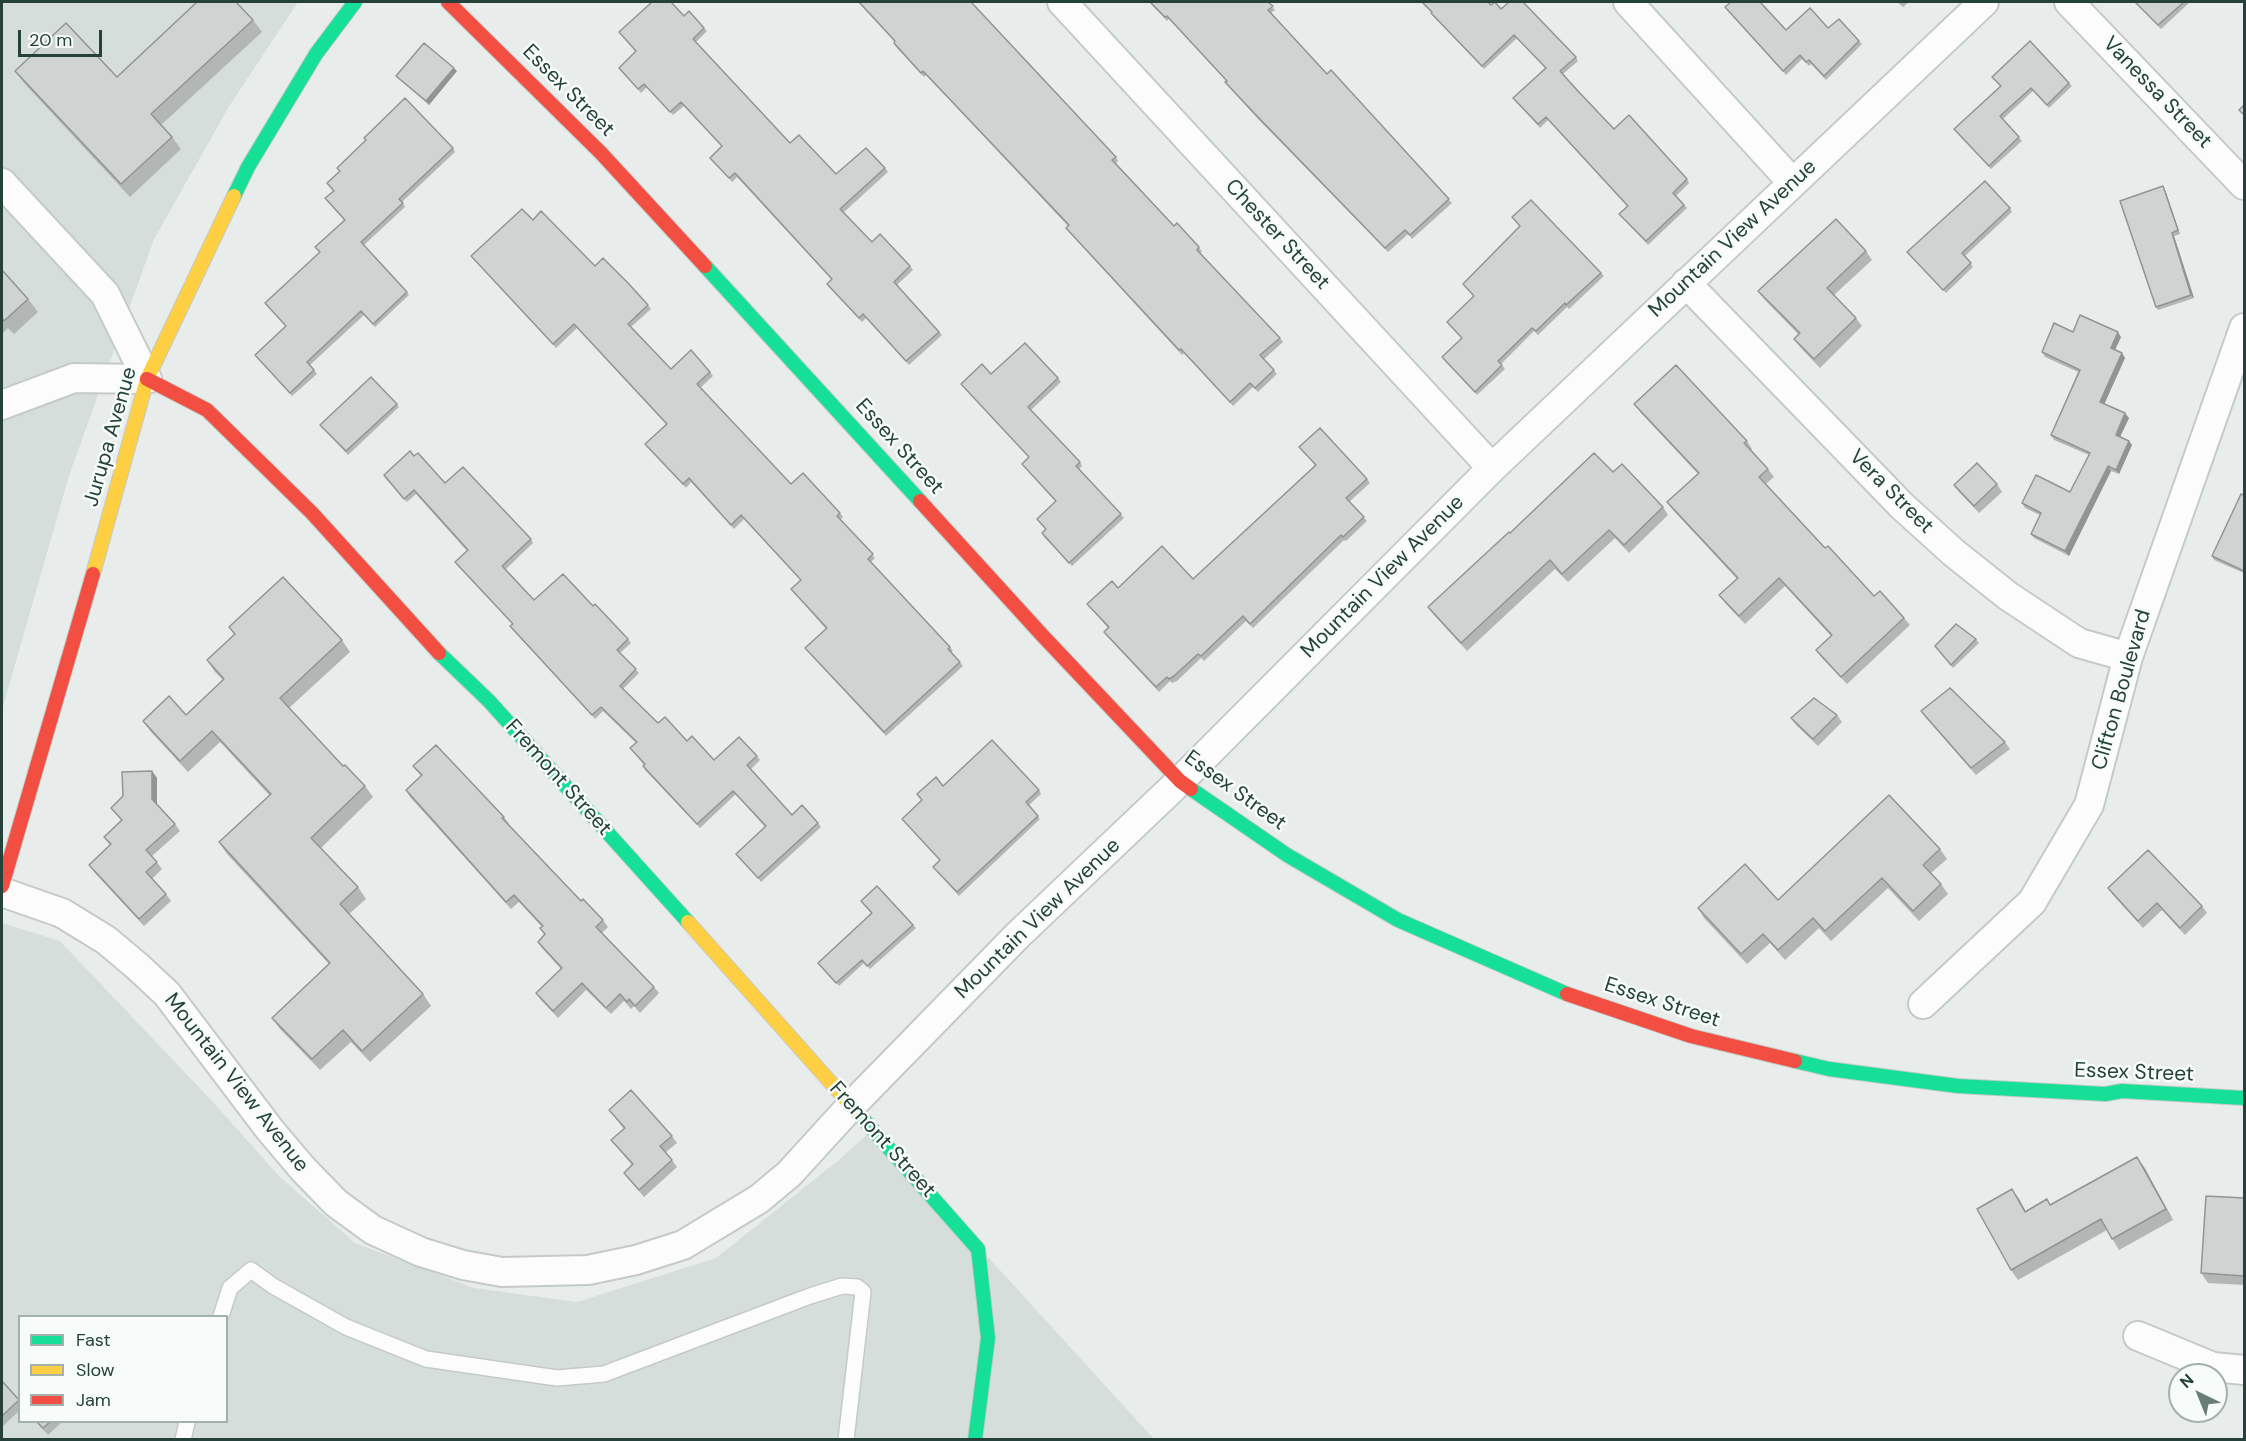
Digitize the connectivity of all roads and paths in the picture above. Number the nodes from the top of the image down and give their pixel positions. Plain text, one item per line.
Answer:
1 (355, 2) edge
2 (448, 2) edge
3 (1062, 2) edge
4 (1628, 2) edge
5 (1984, 2) edge
6 (2070, 2) edge
7 (1792, 182) junction
8 (2, 183) edge
9 (2244, 185) edge
10 (1686, 283) junction
11 (2244, 328) edge
12 (147, 380) junction
13 (2, 405) edge
14 (1492, 468) junction
15 (2128, 657) junction
16 (1180, 781) junction
17 (2, 886) edge
18 (2, 892) edge
19 (1923, 1004) dead end
20 (2244, 1098) edge
21 (851, 1106) junction
22 (222, 1315) edge
23 (2138, 1336) dead end
24 (2244, 1370) edge
25 (187, 1423) edge
26 (183, 1440) edge
27 (846, 1440) edge
28 (975, 1440) edge

1 - 12 street, Jurupa Avenue
2 - 16 street, Essex Street
3 - 14 street, Chester Street
4 - 7 street
5 - 7 street, Mountain View Avenue
6 - 9 street, Vanessa Street
7 - 10 street, Mountain View Avenue
8 - 12 street
10 - 14 street, Mountain View Avenue
10 - 15 street, Vera Street
11 - 15 street, Clifton Boulevard
12 - 13 street
12 - 17 street, Jurupa Avenue
12 - 21 street, Fremont Street
14 - 16 street, Mountain View Avenue
15 - 19 street, Clifton Boulevard
16 - 20 street, Essex Street
16 - 21 street, Mountain View Avenue
18 - 21 street, Mountain View Avenue
21 - 28 street, Fremont Street
22 - 27 lane
23 - 24 street
25 - 26 lane

